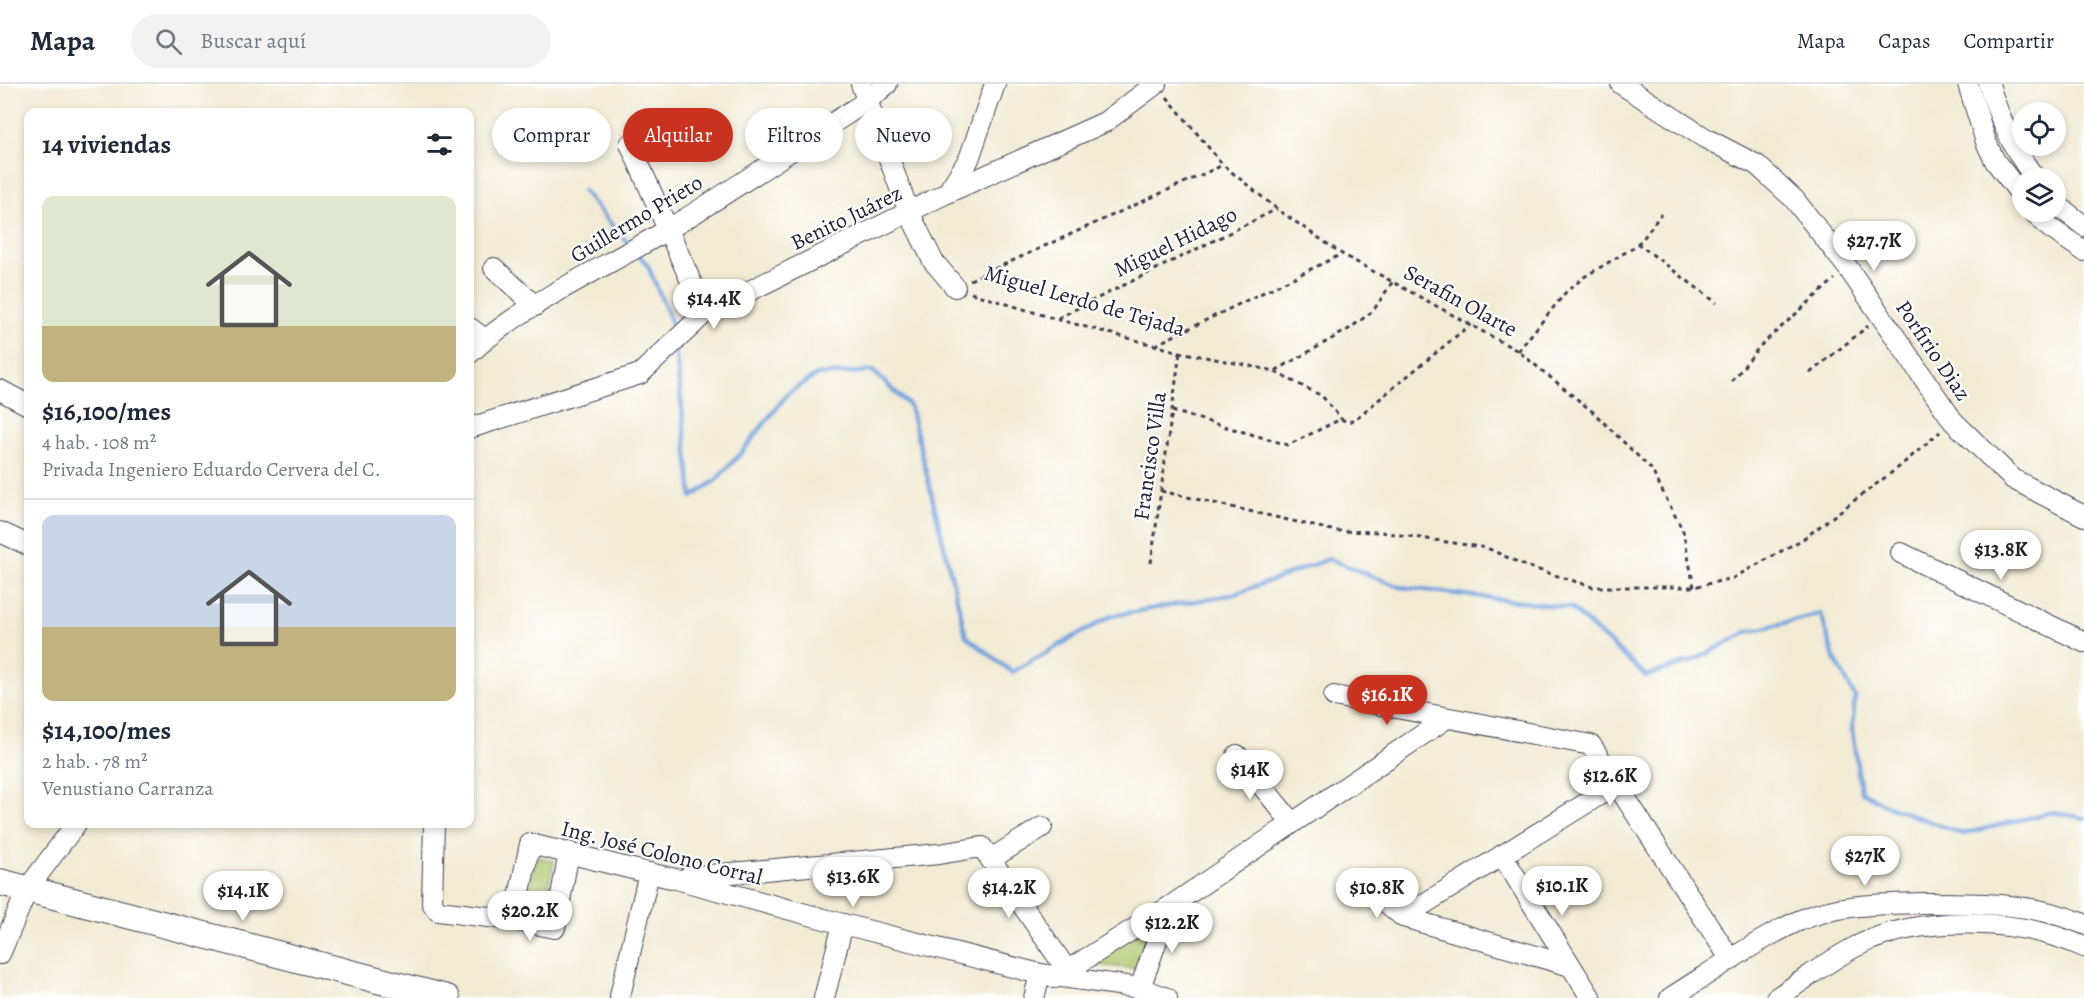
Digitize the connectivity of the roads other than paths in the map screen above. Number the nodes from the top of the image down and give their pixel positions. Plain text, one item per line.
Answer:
1 (887, 84) edge
2 (995, 84) edge
3 (1156, 84) edge
4 (1621, 84) edge
5 (1968, 84) edge
6 (1989, 84) edge
7 (864, 92) edge
8 (638, 162) edge
9 (2028, 168) edge
10 (2012, 183) edge
11 (947, 193) junction
12 (909, 212) junction
13 (2066, 212) edge
14 (2044, 222) edge
15 (2084, 226) edge
16 (667, 230) junction
17 (2084, 251) edge
18 (494, 268) dead end
19 (955, 286) road end
20 (534, 306) junction
21 (705, 313) junction
22 (477, 334) edge
23 (0, 390) edge
24 (24, 403) edge
25 (474, 427) edge
26 (2084, 516) edge
27 (0, 532) edge
28 (24, 543) edge
29 (1901, 553) dead end
30 (2084, 642) edge
31 (1334, 696) dead end
32 (1447, 718) junction
33 (1237, 755) dead end
34 (1617, 783) junction
35 (1292, 823) junction
36 (1042, 826) dead end
37 (73, 828) edge
38 (434, 828) edge
39 (569, 852) junction
40 (1502, 855) junction
41 (991, 859) junction
42 (649, 873) junction
43 (676, 879) junction
44 (0, 882) edge
45 (28, 888) junction
46 (1376, 894) dead end
47 (1169, 907) junction
48 (1403, 917) junction
49 (514, 920) junction
50 (843, 924) junction
51 (2084, 924) edge
52 (2084, 946) edge
53 (0, 954) edge
54 (1731, 960) junction
55 (1570, 966) junction
56 (1054, 974) junction
57 (1140, 988) junction
58 (620, 996) dead end
59 (447, 998) edge
60 (824, 998) edge
61 (1034, 998) edge
62 (1167, 998) edge
63 (1591, 998) edge
64 (1670, 998) edge
65 (1776, 998) edge

1 - 7 street, Guillermo Prieto
2 - 11 street
3 - 11 street, Benito Juárez
4 - 26 street, Porfirio Diaz
5 - 10 street
6 - 9 street
7 - 12 street, Miguel Lerdo de Tejada
7 - 16 street, Guillermo Prieto
8 - 16 street
11 - 12 street, Benito Juárez
12 - 19 street, Miguel Lerdo de Tejada
12 - 21 street, Benito Juárez
13 - 15 street
14 - 17 street
16 - 20 street, Guillermo Prieto
16 - 21 street
18 - 20 street
20 - 22 street, Guillermo Prieto
21 - 25 street, Benito Juárez
23 - 24 street
27 - 28 street
29 - 30 street
31 - 32 street
32 - 34 street
32 - 35 street
33 - 35 street
34 - 40 street
34 - 54 street
35 - 47 street
36 - 41 street
37 - 45 street
38 - 49 street
39 - 42 street, Ing. José Colono Corral
39 - 49 street, Ing. José Colono Corral
39 - 49 street
40 - 48 street
40 - 55 street
41 - 43 street
41 - 56 street
42 - 43 street, Ing. José Colono Corral
42 - 58 street
43 - 50 street, Ing. José Colono Corral
44 - 45 main road
45 - 53 street
45 - 59 main road
46 - 48 street
47 - 56 street
47 - 57 street
48 - 55 street
50 - 56 street, Ing. José Colono Corral
50 - 60 street
51 - 54 street
52 - 65 street
54 - 64 street
55 - 63 street
56 - 57 street, Ing. José Colono Corral
56 - 61 street
57 - 62 street, Ing. José Colono Corral

